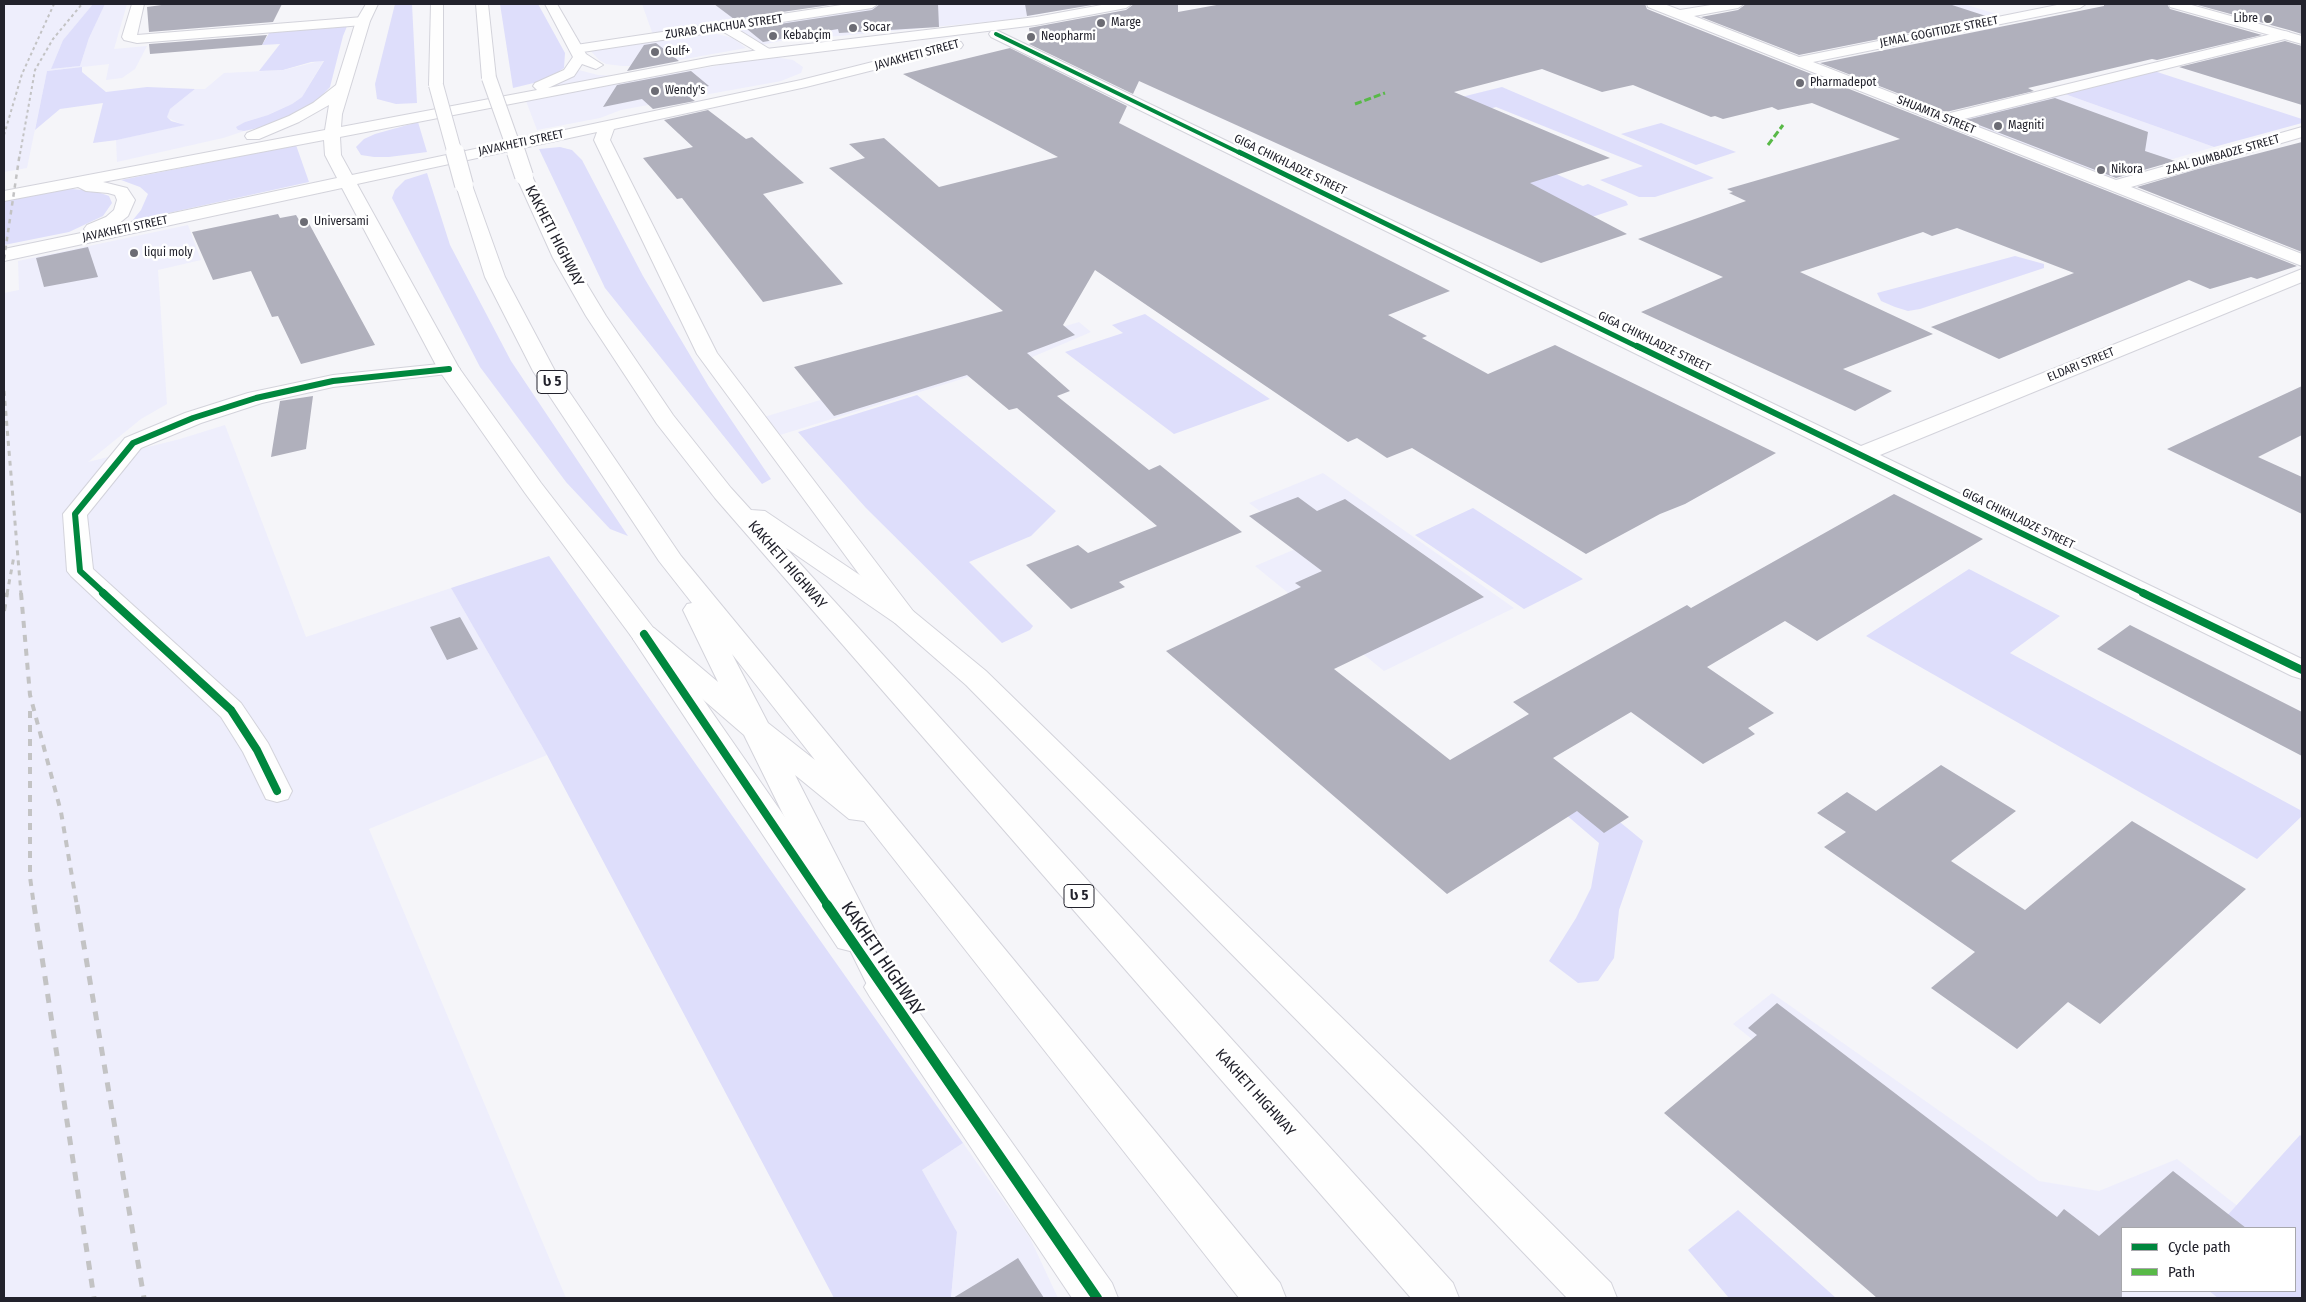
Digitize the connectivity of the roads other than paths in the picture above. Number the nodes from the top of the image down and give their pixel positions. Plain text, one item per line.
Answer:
1 (138, 4) edge
2 (372, 4) edge
3 (437, 4) edge
4 (482, 4) edge
5 (551, 4) edge
6 (872, 4) edge
7 (1126, 4) edge
8 (1653, 4) edge
9 (1738, 4) edge
10 (2080, 4) edge
11 (2175, 4) edge
12 (1680, 14) junction
13 (363, 21) junction
14 (1036, 21) junction
15 (725, 27) junction
16 (996, 34) junction
17 (2284, 35) junction
18 (879, 40) junction
19 (2302, 40) edge
20 (578, 53) junction
21 (763, 53) junction
22 (899, 60) junction
23 (1798, 61) junction
24 (677, 68) junction
25 (801, 84) junction
26 (344, 86) junction
27 (353, 104) dead end
28 (371, 111) dead end
29 (1944, 119) junction
30 (608, 125) junction
31 (2302, 132) edge
32 (332, 134) junction
33 (172, 163) junction
34 (347, 180) junction
35 (59, 185) junction
36 (2115, 186) junction
37 (4, 196) edge
38 (251, 202) junction
39 (363, 210) junction
40 (64, 242) junction
41 (4, 255) edge
42 (2302, 260) edge
43 (2302, 275) edge
44 (449, 370) junction
45 (1860, 455) junction
46 (723, 493) junction
47 (672, 561) junction
48 (904, 617) junction
49 (644, 634) junction
50 (2302, 670) edge
51 (757, 730) junction
52 (276, 792) dead end
53 (897, 840) junction
54 (895, 1005) junction
55 (1097, 1298) edge
56 (1265, 1298) edge
57 (1438, 1298) edge
58 (1596, 1298) edge

1 - 13 main road
2 - 13 main road
3 - 47 main road, ს 5, bridge
4 - 46 main road, KAKHETI HIGHWAY / ს 5, bridge
5 - 20 main road
6 - 15 main road, ZURAB CHACHUA STREET
7 - 14 main road, JAVAKHETI STREET
8 - 12 main road, SHUAMTA STREET
9 - 12 main road
10 - 23 main road, JEMAL GOGITIDZE STREET
11 - 17 main road
12 - 23 main road, SHUAMTA STREET
13 - 26 main road
14 - 16 main road, JAVAKHETI STREET
14 - 18 main road, JAVAKHETI STREET
15 - 20 main road, ZURAB CHACHUA STREET
15 - 21 main road
16 - 22 main road, JAVAKHETI STREET
16 - 45 main road, GIGA CHIKHLADZE STREET
17 - 19 main road
17 - 29 main road
18 - 21 main road, JAVAKHETI STREET
18 - 22 main road
20 - 24 main road
20 - 28 main road
21 - 24 main road, JAVAKHETI STREET
21 - 25 main road
22 - 25 main road, JAVAKHETI STREET
23 - 29 main road, SHUAMTA STREET
24 - 32 main road, JAVAKHETI STREET
25 - 30 main road, JAVAKHETI STREET
26 - 27 main road
26 - 32 main road
26 - 33 main road
29 - 36 main road, SHUAMTA STREET
30 - 34 main road, JAVAKHETI STREET
30 - 48 main road
31 - 36 main road, ZAAL DUMBADZE STREET
32 - 33 main road, JAVAKHETI STREET
32 - 34 main road
33 - 35 main road, JAVAKHETI STREET
34 - 38 main road, JAVAKHETI STREET
34 - 39 main road, KAKHETI HIGHWAY
35 - 37 main road, JAVAKHETI STREET
35 - 40 main road
36 - 42 main road, SHUAMTA STREET
38 - 39 main road
38 - 40 main road, JAVAKHETI STREET
39 - 44 main road, KAKHETI HIGHWAY
40 - 41 main road, JAVAKHETI STREET
43 - 45 main road, ELDARI STREET
44 - 49 main road, KAKHETI HIGHWAY
44 - 52 main road
45 - 50 main road, GIGA CHIKHLADZE STREET
46 - 48 main road
46 - 57 main road, KAKHETI HIGHWAY / ს 5
47 - 51 main road
47 - 53 main road, ს 5
48 - 58 main road
49 - 51 main road
49 - 54 main road, KAKHETI HIGHWAY
51 - 53 main road
51 - 54 main road
53 - 56 main road, ს 5
54 - 55 main road, KAKHETI HIGHWAY

